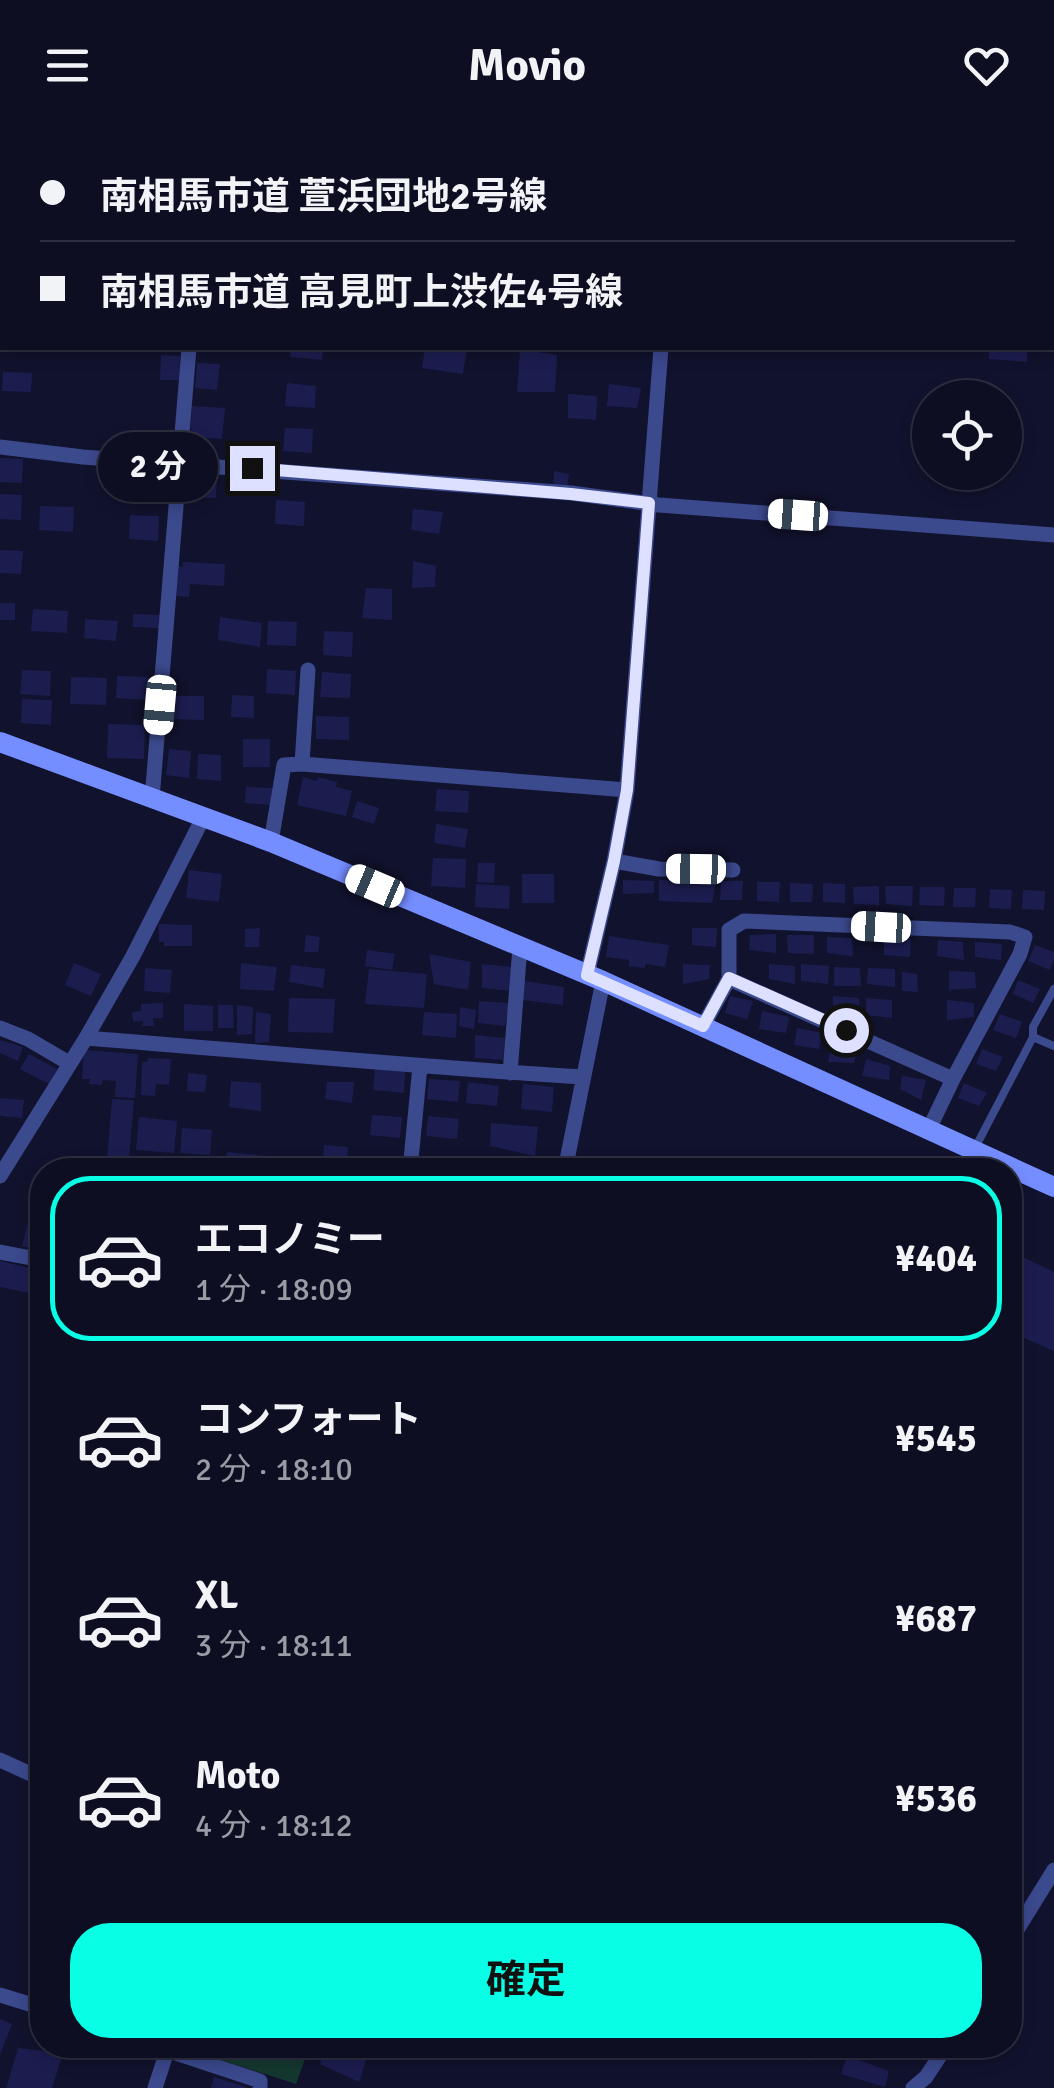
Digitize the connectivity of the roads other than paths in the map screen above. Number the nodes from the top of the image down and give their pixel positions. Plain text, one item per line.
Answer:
1 (189, 350) edge
2 (661, 350) edge
3 (0, 447) edge
4 (180, 463) junction
5 (649, 503) junction
6 (1054, 535) edge
7 (308, 670) dead end
8 (0, 742) edge
9 (302, 764) junction
10 (627, 790) junction
11 (152, 799) junction
12 (203, 818) junction
13 (270, 842) junction
14 (614, 861) junction
15 (733, 870) dead end
16 (520, 946) junction
17 (595, 978) junction
18 (729, 978) junction
19 (1054, 988) edge
20 (703, 1026) junction
21 (0, 1028) edge
22 (1033, 1037) junction
23 (86, 1038) junction
24 (1054, 1046) edge
25 (69, 1063) junction
26 (420, 1066) junction
27 (510, 1073) junction
28 (583, 1077) junction
29 (953, 1079) junction
30 (929, 1129) junction
31 (974, 1150) junction
32 (411, 1158) edge
33 (567, 1158) edge
34 (991, 1158) edge
35 (1022, 1172) edge
36 (0, 1176) edge
37 (1054, 1187) edge
38 (0, 1252) edge
39 (30, 1258) edge
40 (0, 1760) edge
41 (30, 1774) edge
42 (1054, 1870) edge
43 (1022, 1922) edge
44 (0, 1995) edge
45 (30, 2004) edge
46 (160, 2058) edge
47 (194, 2058) edge
48 (938, 2058) edge
49 (155, 2088) edge
50 (260, 2088) edge
51 (913, 2088) edge

1 - 4 street
2 - 5 street
3 - 4 street
4 - 5 street
4 - 11 street
5 - 6 street
5 - 10 street
7 - 9 street
8 - 11 street
9 - 10 street
9 - 13 street
10 - 14 street
11 - 12 street
12 - 13 street
12 - 23 street
13 - 16 street
14 - 15 street
14 - 17 street
16 - 17 street
16 - 27 street
17 - 20 street
17 - 28 street
18 - 20 street
18 - 29 street
18 - 29 street
19 - 22 lane
20 - 30 street
21 - 25 street
22 - 24 lane
22 - 31 lane
23 - 25 street
23 - 26 street
25 - 36 street
26 - 27 street
26 - 32 street
27 - 28 street
28 - 33 street
29 - 30 street
30 - 31 street
31 - 34 street
35 - 37 street
38 - 39 street
40 - 41 street
42 - 43 street
44 - 45 street
46 - 49 street
47 - 50 street
48 - 51 street

